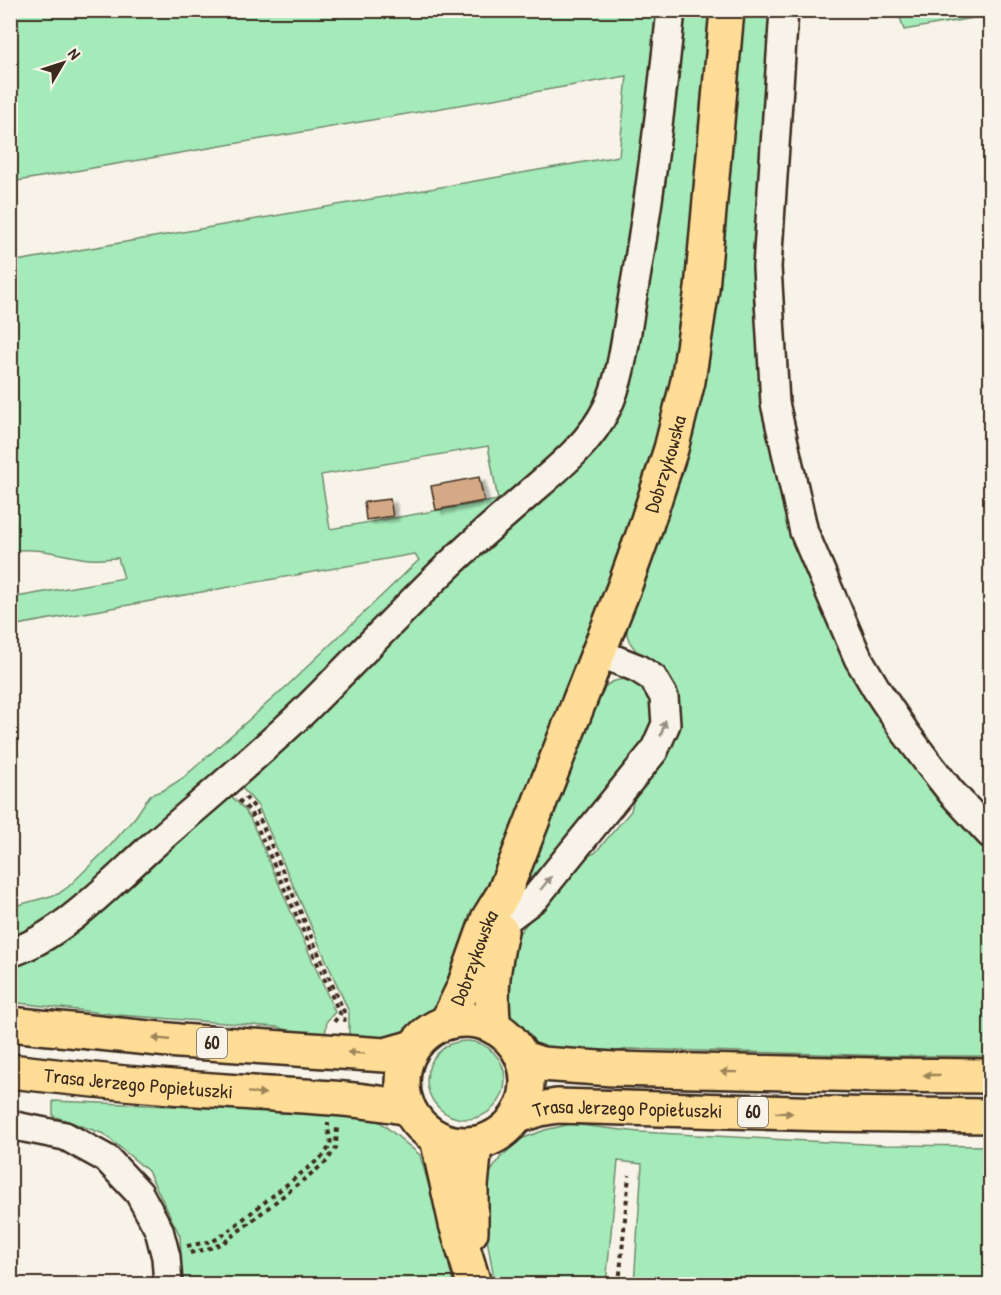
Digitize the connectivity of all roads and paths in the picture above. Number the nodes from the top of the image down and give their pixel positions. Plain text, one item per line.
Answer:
1 (671, 10) edge
2 (727, 10) edge
3 (784, 10) edge
4 (599, 653) junction
5 (990, 834) edge
6 (504, 908) junction
7 (10, 953) edge
8 (447, 1022) junction
9 (10, 1024) edge
10 (494, 1027) junction
11 (413, 1047) junction
12 (523, 1058) junction
13 (10, 1071) edge
14 (990, 1076) edge
15 (408, 1108) junction
16 (518, 1116) junction
17 (990, 1116) edge
18 (10, 1125) edge
19 (437, 1138) junction
20 (476, 1144) junction
21 (629, 1175) dead end
22 (472, 1279) edge
23 (168, 1284) edge
24 (619, 1284) edge

1 - 7 lane
2 - 4 main road, Dobrzykowska
3 - 5 lane
4 - 6 main road, Dobrzykowska
6 -> 4 lane
6 - 8 main road, Dobrzykowska
6 - 10 main road, Dobrzykowska
8 - 10 main road
8 - 11 main road, 60
11 -> 9 main road, 60
10 - 12 main road
11 - 15 main road
14 -> 12 main road, Trasa Jerzego Popiełuszki / 60
12 - 16 main road
13 -> 15 main road, Trasa Jerzego Popiełuszki
15 - 19 main road
16 -> 17 main road, Trasa Jerzego Popiełuszki / 60
16 - 20 main road, 60
18 - 23 lane
19 - 20 main road
19 - 22 main road
20 - 22 main road
21 - 24 path

